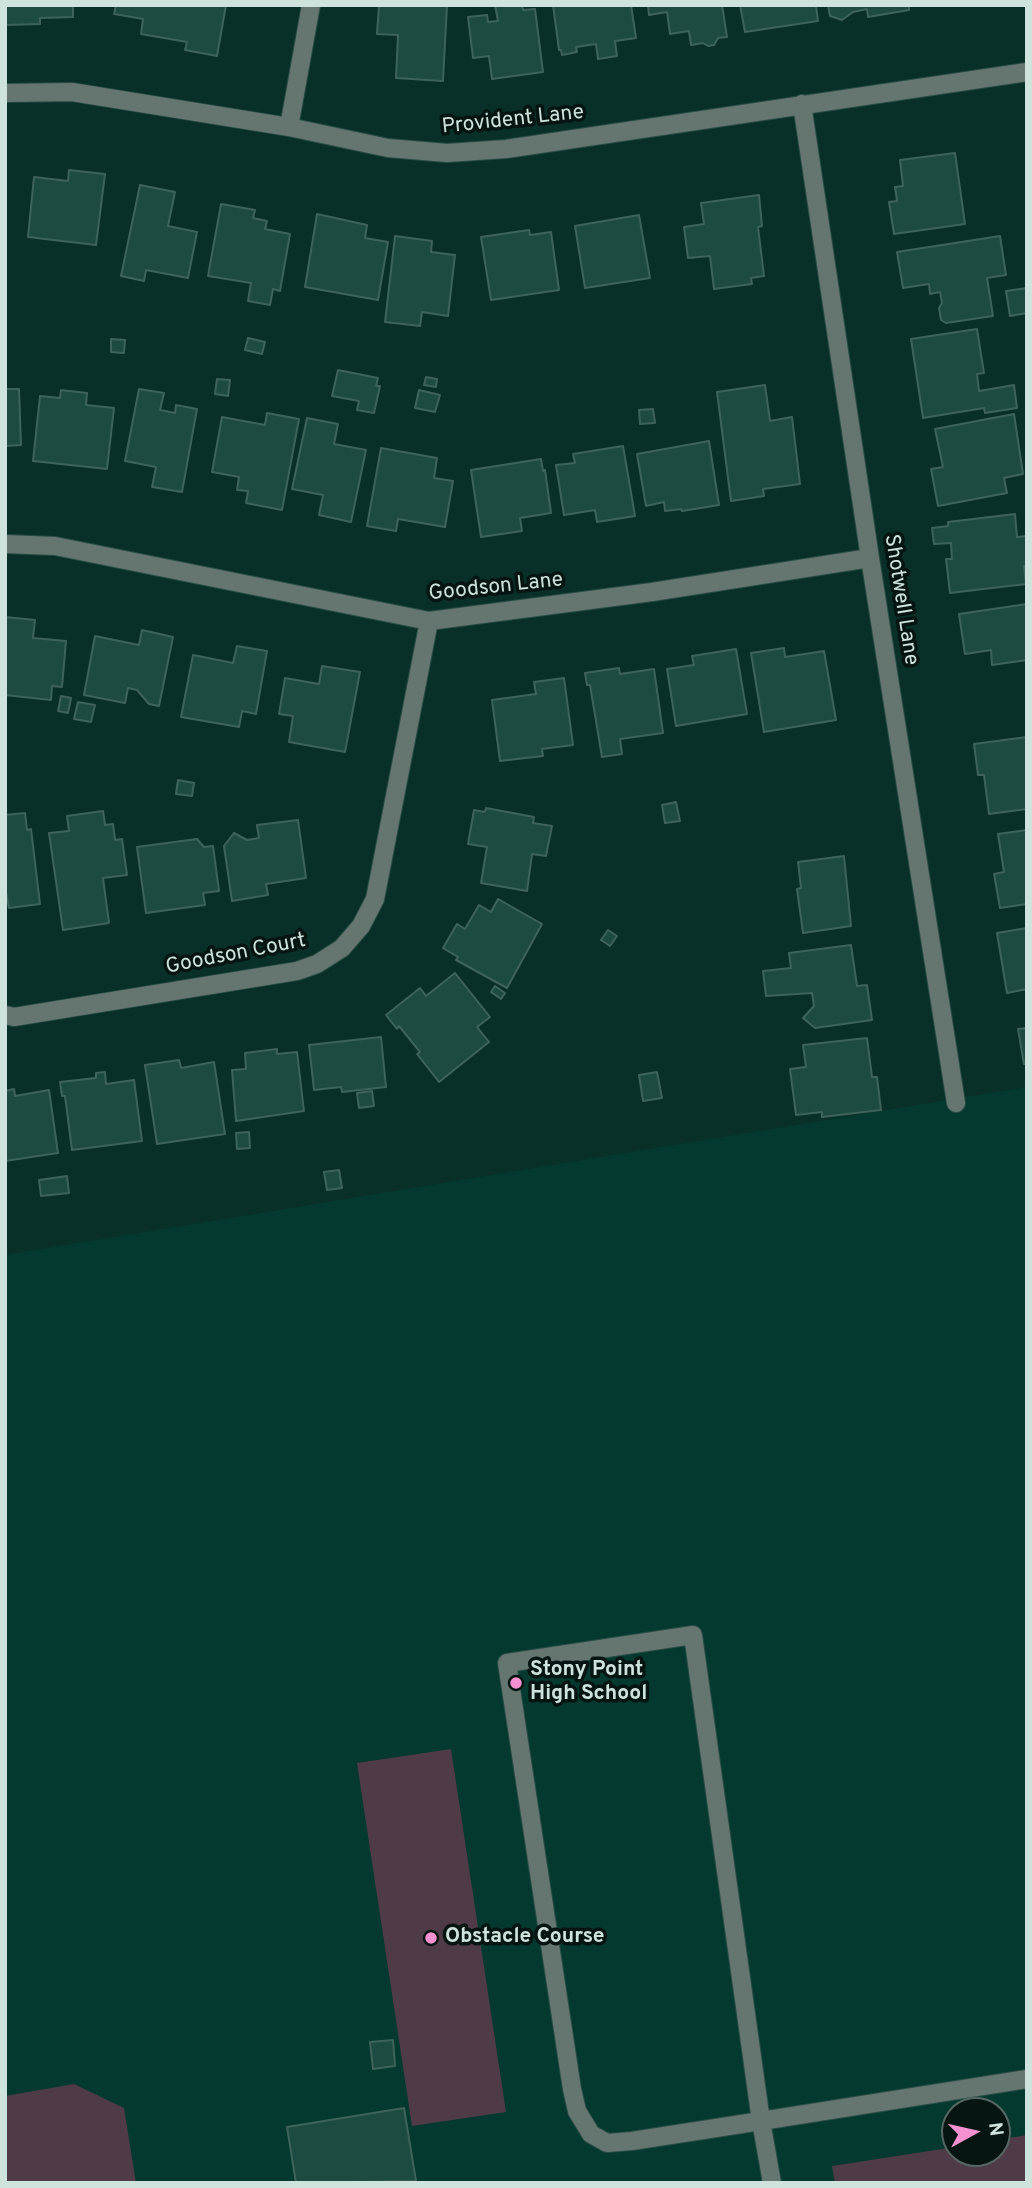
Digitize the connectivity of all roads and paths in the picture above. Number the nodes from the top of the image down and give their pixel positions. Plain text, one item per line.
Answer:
1 (311, 5) edge
2 (1027, 72) edge
3 (5, 93) edge
4 (802, 104) junction
5 (289, 127) junction
6 (5, 544) edge
7 (870, 558) junction
8 (429, 621) junction
9 (5, 1014) edge
10 (956, 1103) dead end
11 (1027, 2079) edge
12 (761, 2121) junction
13 (772, 2183) edge

1 - 5 street
2 - 4 street, Provident Lane
3 - 5 street, Provident Lane
4 - 5 street, Provident Lane
4 - 7 street, Shotwell Lane
6 - 8 street, Goodson Lane
7 - 8 street, Goodson Lane
7 - 10 street, Shotwell Lane
8 - 9 street, Goodson Court
11 - 12 street
12 - 12 street
12 - 13 street

